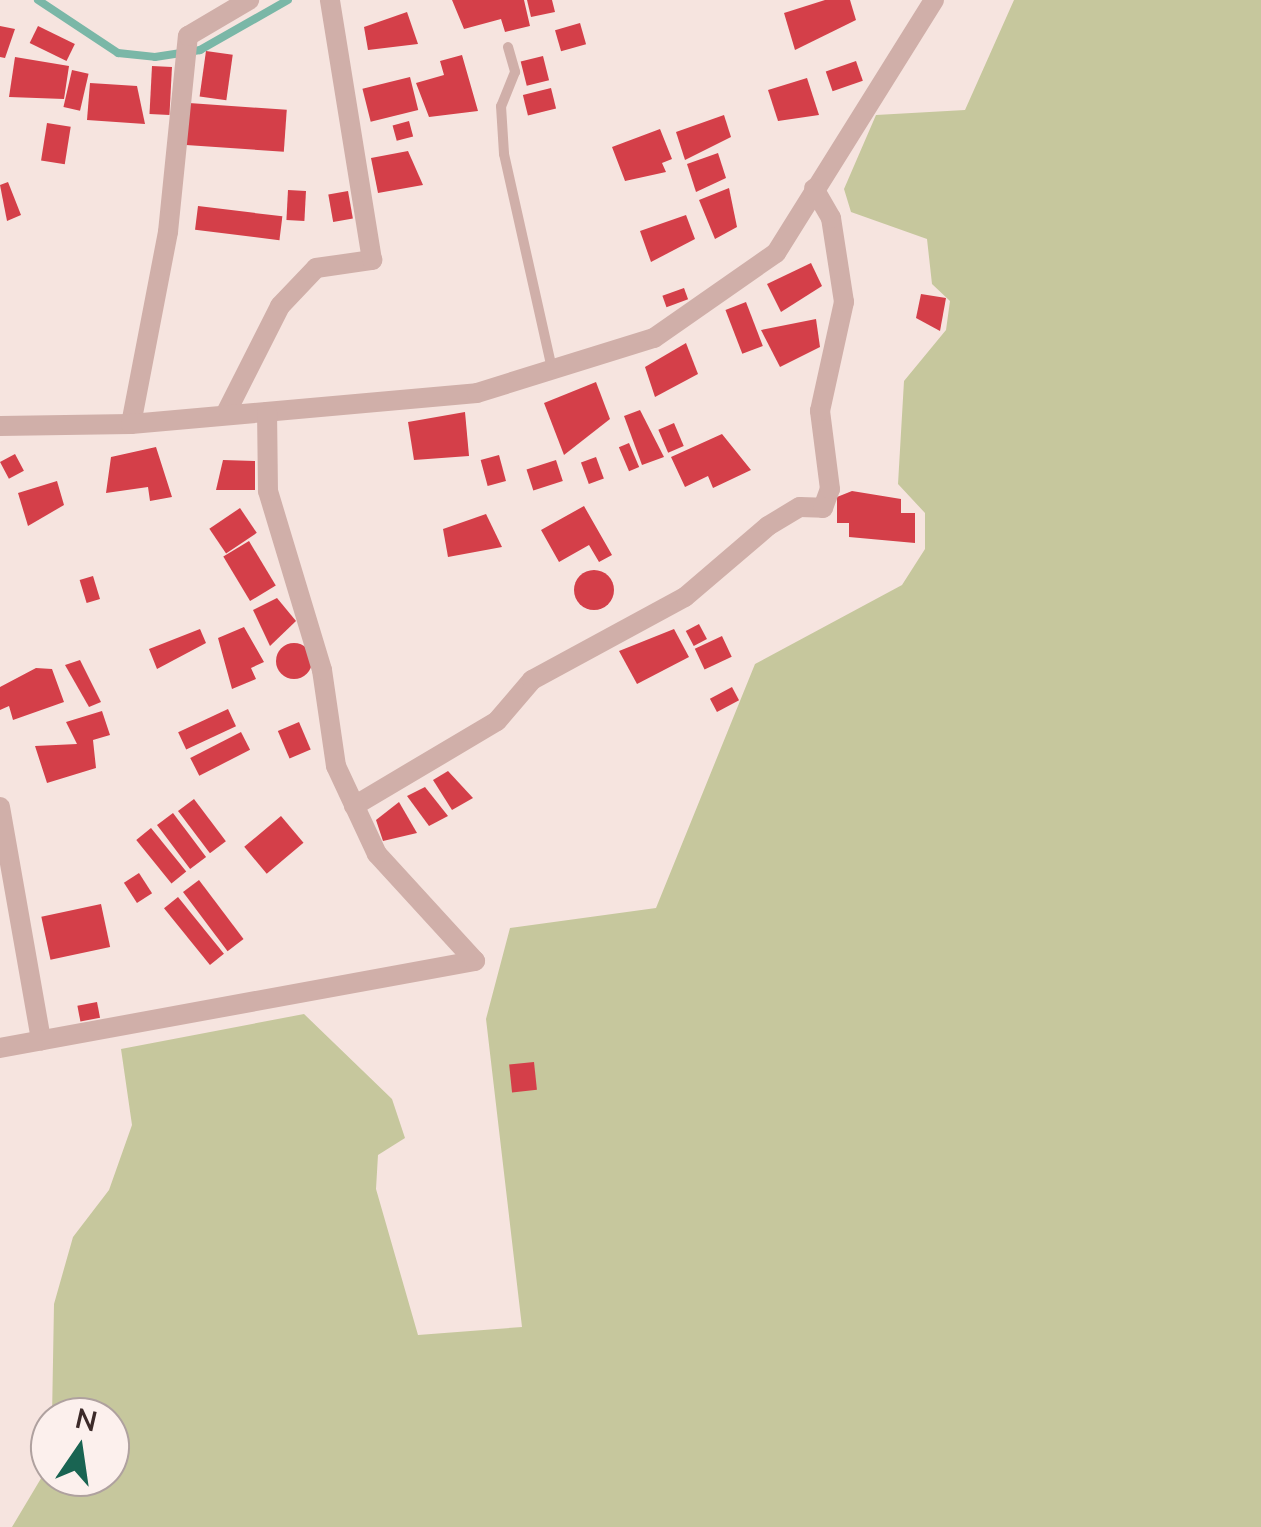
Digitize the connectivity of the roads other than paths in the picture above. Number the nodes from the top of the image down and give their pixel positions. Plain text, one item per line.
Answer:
1 (250, 0) edge
2 (330, 0) edge
3 (934, 0) edge
4 (508, 47) dead end
5 (814, 189) junction
6 (554, 374) junction
7 (268, 412) junction
8 (226, 413) junction
9 (132, 424) junction
10 (0, 426) edge
11 (354, 806) junction
12 (0, 807) edge
13 (41, 1040) junction
14 (0, 1048) edge

1 - 9 street
2 - 8 street
3 - 5 street
4 - 6 lane
5 - 6 street
5 - 11 street
6 - 7 street
7 - 8 street
7 - 11 street
8 - 9 street
9 - 10 street
11 - 13 street
12 - 13 street
13 - 14 street

